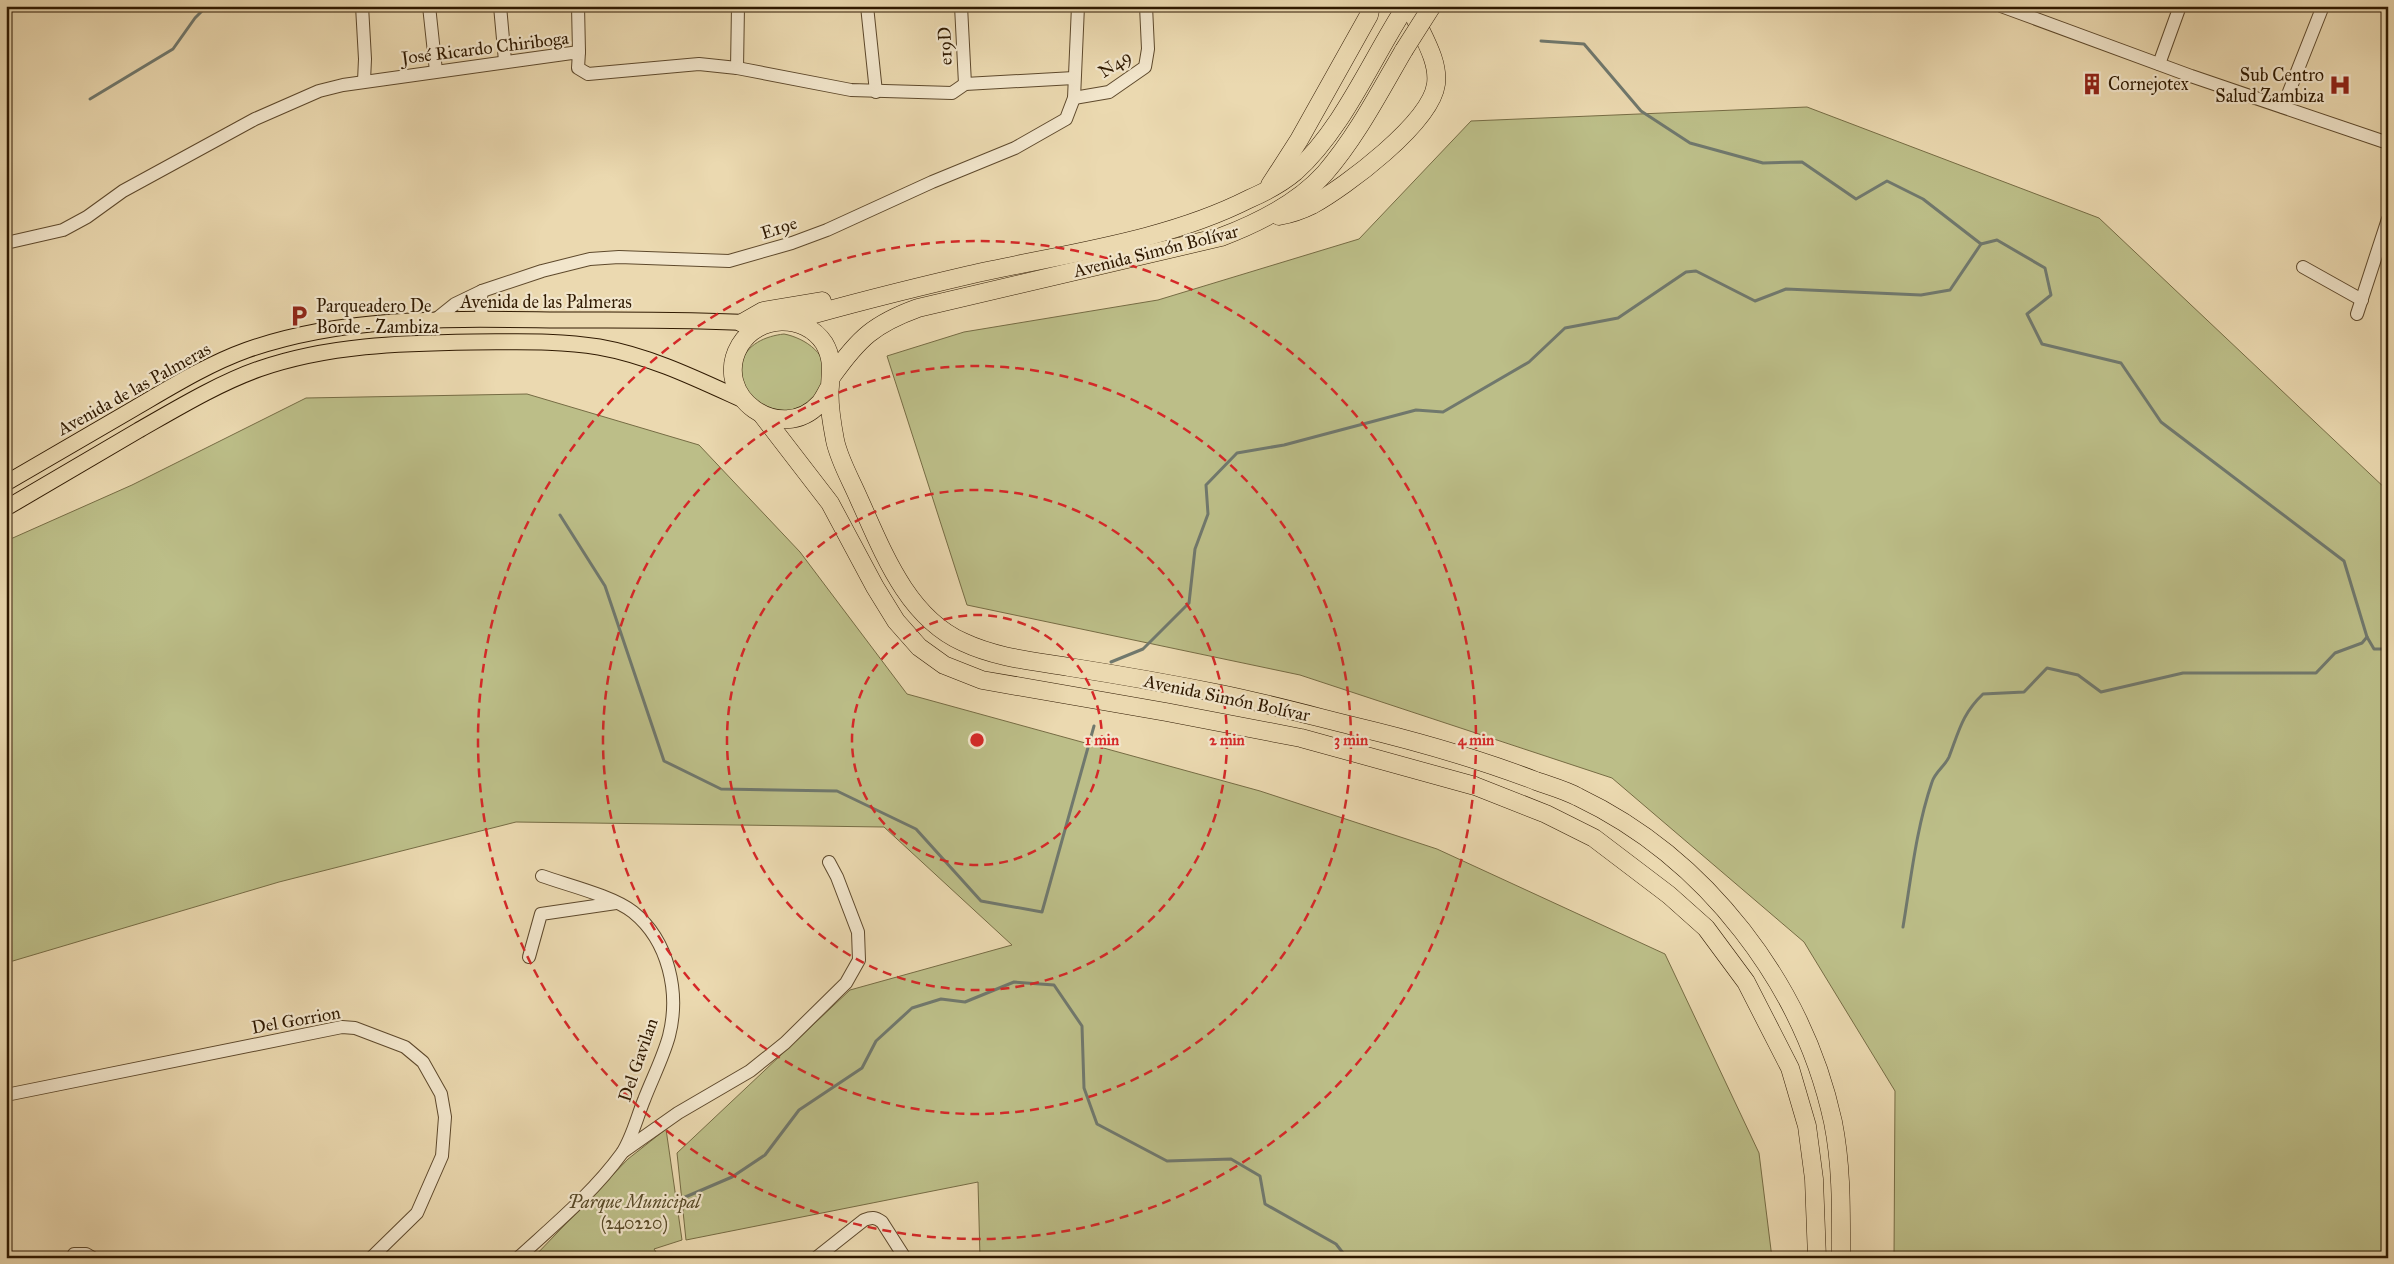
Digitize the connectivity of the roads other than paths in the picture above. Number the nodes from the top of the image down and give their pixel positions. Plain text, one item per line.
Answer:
1 (362, 6) edge
2 (429, 6) edge
3 (500, 6) edge
4 (578, 6) edge
5 (738, 6) edge
6 (867, 6) edge
7 (961, 6) edge
8 (1078, 6) edge
9 (1146, 6) edge
10 (1371, 6) edge
11 (1408, 6) edge
12 (1432, 6) edge
13 (2001, 6) edge
14 (2180, 6) edge
15 (2323, 6) edge
16 (579, 52) junction
17 (505, 61) junction
18 (2159, 64) junction
19 (737, 68) junction
20 (436, 71) junction
21 (1074, 78) junction
22 (364, 82) junction
23 (965, 84) junction
24 (876, 92) junction
25 (1074, 98) junction
26 (2283, 107) junction
27 (2388, 143) edge
28 (1268, 190) junction
29 (1264, 218) junction
30 (2388, 219) edge
31 (6, 243) edge
32 (2303, 267) dead end
33 (969, 275) junction
34 (482, 291) junction
35 (2362, 300) junction
36 (2357, 314) dead end
37 (435, 320) junction
38 (483, 320) junction
39 (790, 321) junction
40 (742, 323) junction
41 (763, 325) junction
42 (831, 382) junction
43 (743, 400) junction
44 (763, 416) junction
45 (6, 483) edge
46 (6, 508) edge
47 (829, 862) dead end
48 (542, 876) dead end
49 (618, 903) junction
50 (529, 957) dead end
51 (6, 1095) edge
52 (623, 1151) junction
53 (74, 1254) dead end
54 (93, 1258) edge
55 (371, 1258) edge
56 (518, 1258) edge
57 (816, 1258) edge
58 (905, 1258) edge
59 (1816, 1258) edge
60 (1841, 1258) edge

1 - 22 street
2 - 20 street
3 - 17 street
4 - 16 street
5 - 19 street
6 - 24 street
7 - 23 street, e19D
8 - 21 street
9 - 25 street, N49
10 - 28 highway
11 - 28 highway, Avenida Simón Bolívar
11 - 29 highway
12 - 29 highway, Avenida Simón Bolívar, bridge
13 - 18 street
14 - 18 street
15 - 26 street
16 - 17 street, José Ricardo Chiriboga
16 - 19 street, José Ricardo Chiriboga
17 - 20 street, José Ricardo Chiriboga
18 - 26 street
19 - 24 street, José Ricardo Chiriboga
20 - 22 street, José Ricardo Chiriboga
21 - 23 street, José Ricardo Chiriboga
21 - 25 street
22 - 31 street, José Ricardo Chiriboga
23 - 24 street, José Ricardo Chiriboga
25 - 34 street, E19e
26 - 27 street
28 - 33 highway, Avenida Simón Bolívar
29 - 42 highway, Avenida Simón Bolívar
30 - 35 street
32 - 35 street
33 - 39 highway, Avenida Simón Bolívar
33 - 40 highway
34 - 37 street, E19e
34 - 38 street
35 - 36 street
37 - 38 main road, Avenida de las Palmeras
37 - 45 main road, Avenida de las Palmeras
38 - 40 main road, Avenida de las Palmeras
39 - 41 highway
39 - 42 highway
40 - 41 main road, Avenida de las Palmeras
41 - 43 highway
42 - 44 highway
42 - 60 highway, Avenida Simón Bolívar
43 - 44 highway
43 - 46 main road
44 - 59 highway, Avenida Simón Bolívar
47 - 52 street
48 - 49 street, Del Gavilan
49 - 50 street
49 - 52 street, Del Gavilan
51 - 55 street, Del Gorrion
52 - 56 street, Del Gavilan
53 - 54 street
57 - 58 street

